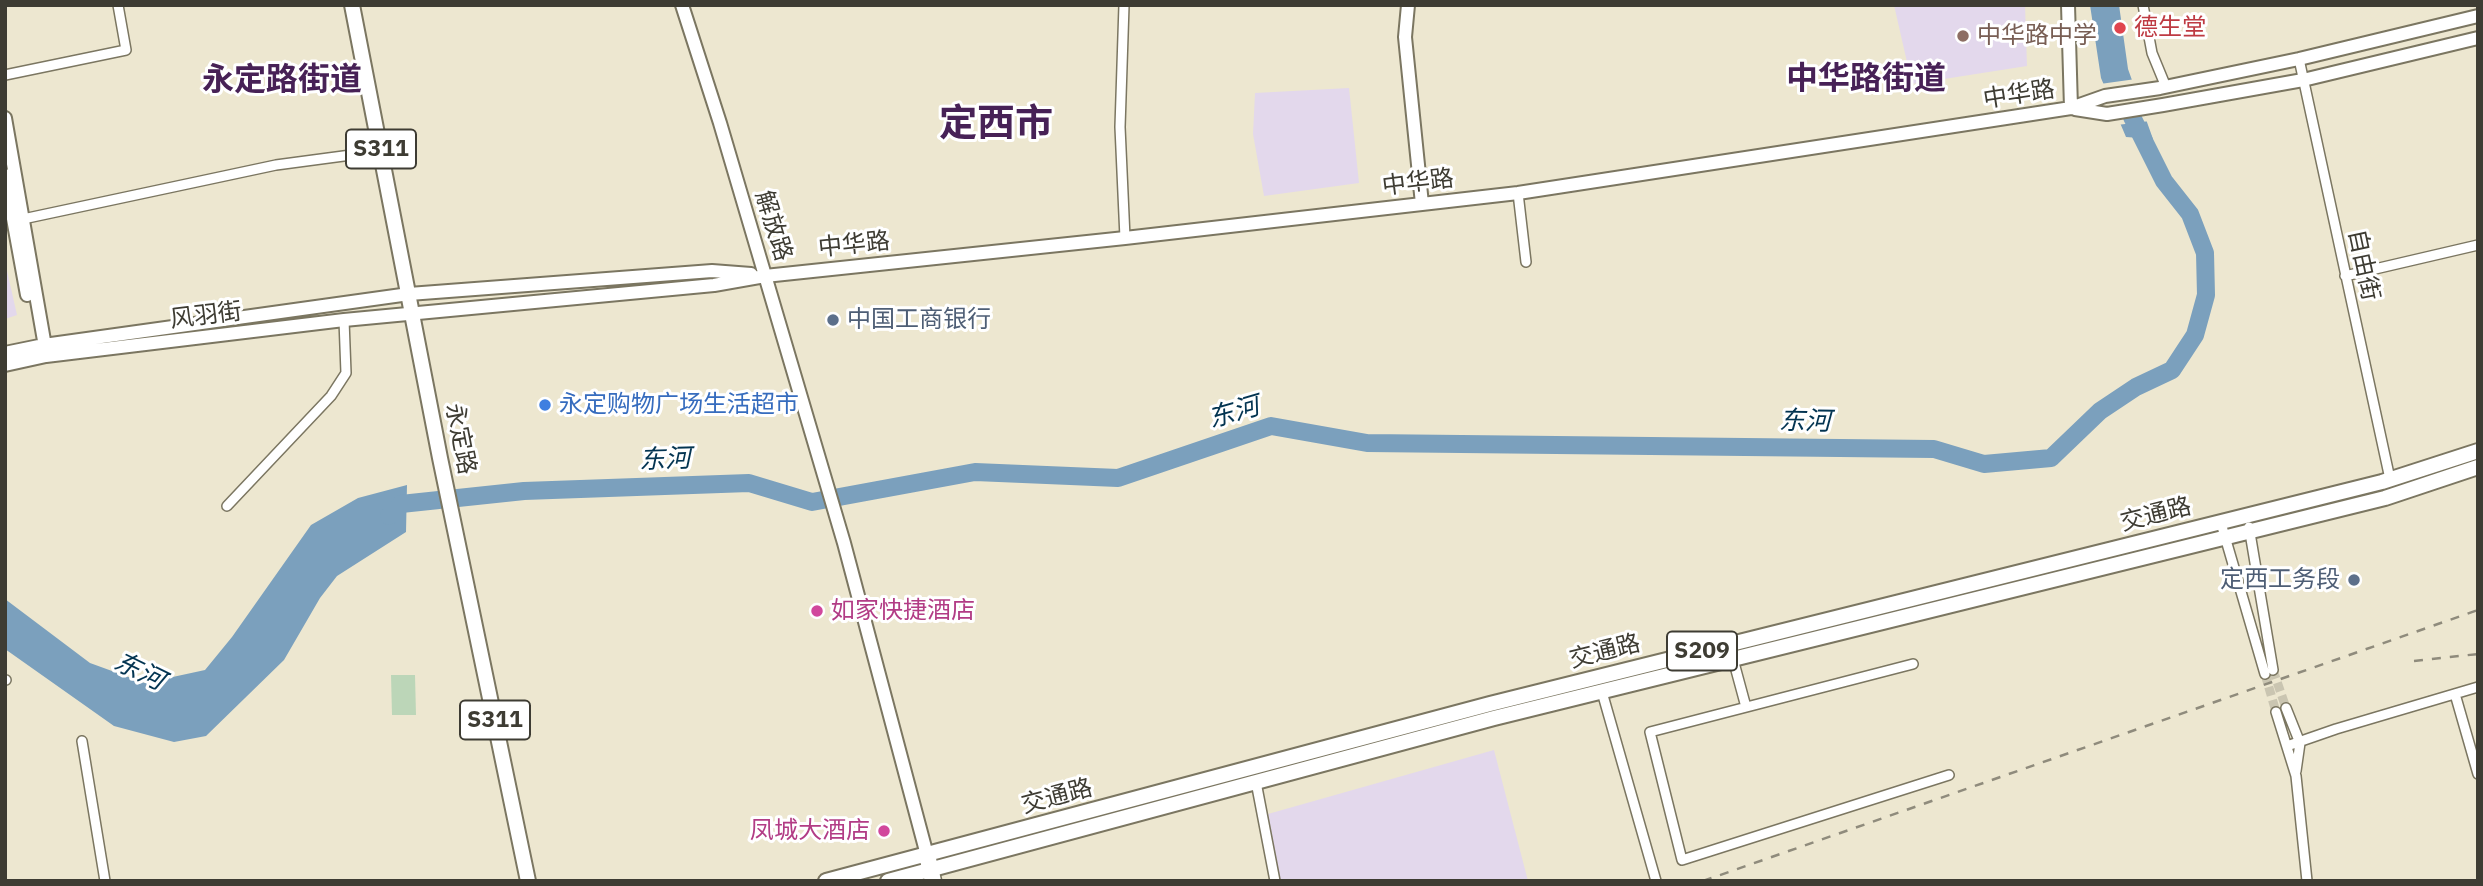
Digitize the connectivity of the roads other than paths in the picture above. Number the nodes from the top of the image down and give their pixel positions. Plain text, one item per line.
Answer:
1 (118, 5) edge
2 (352, 5) edge
3 (682, 5) edge
4 (1124, 5) edge
5 (1408, 5) edge
6 (2068, 5) edge
7 (2143, 5) edge
8 (2478, 16) edge
9 (2478, 38) edge
10 (2299, 59) junction
11 (5, 75) edge
12 (2303, 80) junction
13 (2163, 87) junction
14 (2071, 108) junction
15 (5, 118) edge
16 (381, 151) junction
17 (5, 175) edge
18 (1518, 192) junction
19 (1422, 204) junction
20 (23, 219) junction
21 (1125, 238) junction
22 (2478, 245) edge
23 (1526, 262) dead end
24 (765, 276) junction
25 (2345, 276) junction
26 (409, 294) junction
27 (413, 314) junction
28 (344, 320) junction
29 (41, 351) junction
30 (5, 354) edge
31 (5, 365) edge
32 (2478, 451) edge
33 (2478, 467) edge
34 (2390, 479) junction
35 (227, 506) dead end
36 (2249, 523) junction
37 (2222, 530) junction
38 (1733, 659) junction
39 (1913, 664) dead end
40 (2478, 687) edge
41 (1602, 692) junction
42 (2455, 694) junction
43 (1746, 707) junction
44 (2286, 708) tunnel mouth
45 (2276, 712) tunnel mouth
46 (82, 741) dead end
47 (2300, 743) junction
48 (2287, 747) junction
49 (2478, 774) edge
50 (1948, 775) dead end
51 (2296, 776) junction
52 (1256, 782) junction
53 (930, 869) edge
54 (105, 881) edge
55 (528, 881) edge
56 (826, 881) edge
57 (888, 881) edge
58 (1275, 881) edge
59 (1656, 881) edge
60 (2307, 881) edge

1 - 11 street
2 - 16 main road, 永定路 / S311
3 - 24 street, 解放路
4 - 21 street
5 - 19 street
6 - 14 street
7 - 13 street
8 - 10 street, 中华路
9 - 12 street, 中华路
10 - 12 street, 自由街
10 - 13 street, 中华路
12 - 14 street, 中华路
12 - 25 street, 自由街
13 - 14 street, 中华路
14 - 18 street, 中华路
15 - 20 street
16 - 20 street
16 - 26 main road, 永定路 / S311
17 - 29 street
18 - 19 street, 中华路
18 - 23 street
19 - 21 street, 中华路
20 - 29 street
21 - 24 street, 中华路
22 - 25 street
24 - 26 street, 中华路
24 - 27 street, 中华路
24 - 53 street, 解放路
25 - 34 street, 自由街
26 - 27 main road, 永定路 / S311
26 - 29 street, 风羽街
27 - 28 street, 风羽街
27 - 55 main road, 永定路 / S311
28 - 29 street, 风羽街
28 - 35 street
29 - 30 street, 风羽街
29 - 31 street, 风羽街
32 - 34 main road, 交通路 / S209
33 - 36 main road, 交通路 / S209
34 - 36 main road, 交通路 / S209
36 - 37 main road, 交通路 / S209
36 - 37 street
37 - 38 main road, 交通路 / S209
37 - 53 main road, 交通路 / S209
38 - 41 main road, 交通路 / S209
38 - 43 street
39 - 43 street
40 - 42 street
41 - 52 main road, 交通路 / S209
41 - 59 street
42 - 47 street
42 - 49 street
43 - 50 street
44 - 47 street
45 - 48 street
46 - 54 street
47 - 48 street
47 - 51 street
48 - 51 street
51 - 60 street
52 - 53 main road, 交通路 / S209
52 - 58 street
53 - 56 main road, 交通路 / S209
53 - 57 main road, 交通路 / S209

